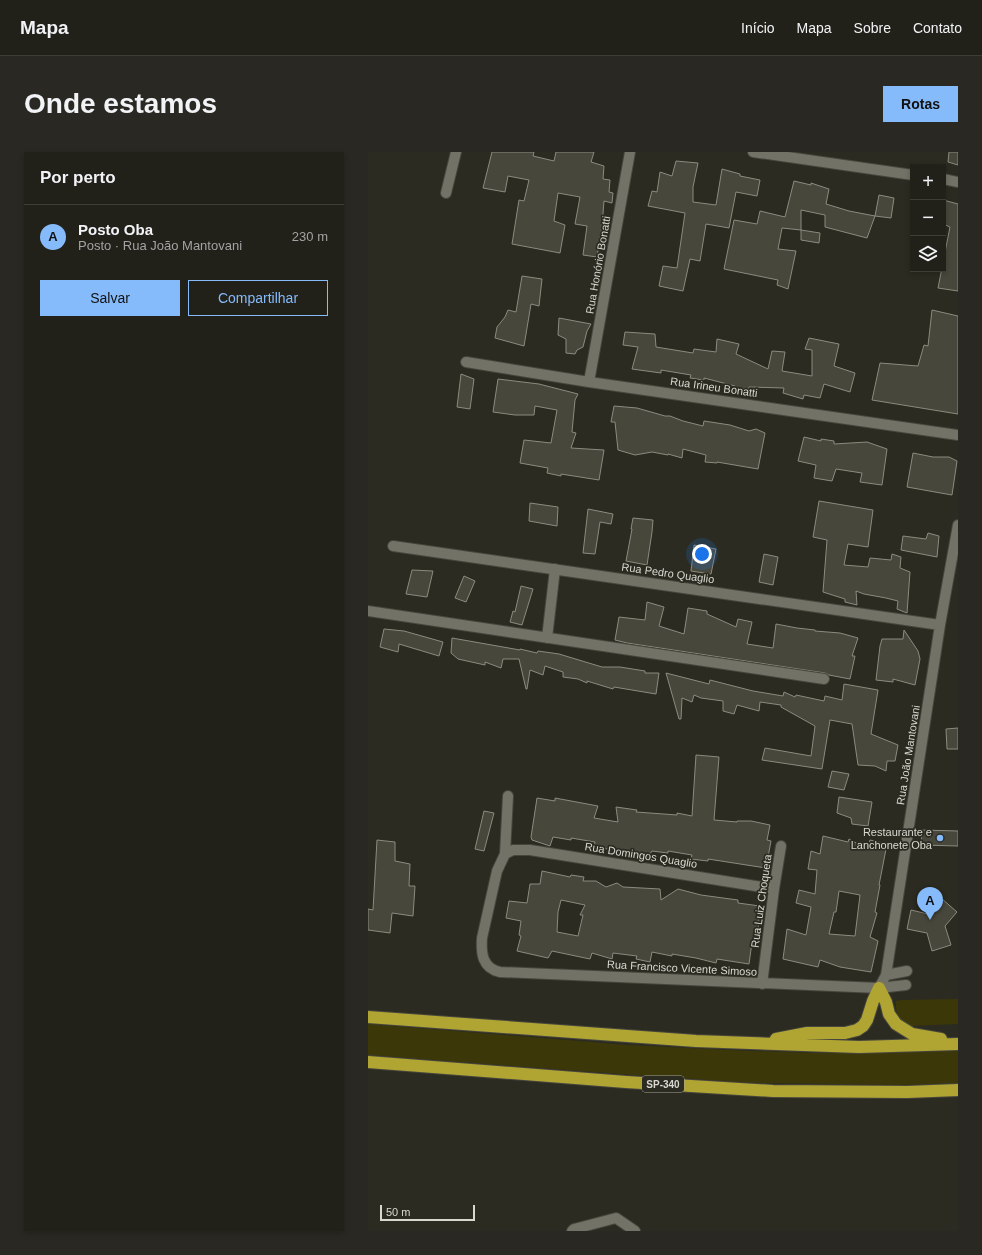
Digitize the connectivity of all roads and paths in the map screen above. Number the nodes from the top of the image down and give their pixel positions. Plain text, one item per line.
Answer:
1 (456, 152) edge
2 (630, 152) edge
3 (753, 152) edge
4 (910, 175) edge
5 (946, 180) edge
6 (958, 182) edge
7 (446, 193) dead end
8 (466, 362) dead end
9 (589, 382) junction
10 (958, 435) edge
11 (958, 524) edge
12 (393, 546) dead end
13 (555, 569) junction
14 (368, 611) edge
15 (940, 625) junction
16 (547, 638) junction
17 (824, 679) dead end
18 (508, 796) dead end
19 (781, 846) dead end
20 (505, 854) junction
21 (774, 889) junction
22 (907, 971) dead end
23 (886, 975) junction
24 (762, 984) junction
25 (906, 985) dead end
26 (879, 988) junction
27 (368, 1017) edge
28 (752, 1043) junction
29 (958, 1043) edge
30 (368, 1062) edge
31 (958, 1090) edge
32 (572, 1231) edge
33 (635, 1231) edge

1 - 7 street
2 - 9 street, Rua Honório Bonatti
3 - 4 street
5 - 6 street
8 - 9 street, Rua Irineu Bonatti
9 - 10 street, Rua Irineu Bonatti
11 - 15 street, Rua João Mantovani
12 - 13 street, Rua Pedro Quaglio
13 - 15 street, Rua Pedro Quaglio
13 - 16 street
14 - 16 street
15 - 23 street, Rua João Mantovani
16 - 17 street
18 - 20 street
19 - 21 street, Rua Luiz Choqueta
20 - 21 street, Rua Domingos Quaglio
20 - 24 street, Rua Francisco Vicente Simoso
21 - 24 street, Rua Luiz Choqueta
22 - 23 street
23 - 26 street, Rua João Mantovani
24 - 26 street, Rua Francisco Vicente Simoso
25 - 26 street, Rua Francisco Vicente Simoso
26 - 28 highway
26 - 29 highway
27 - 28 highway
28 - 29 highway
30 - 31 highway, SP-340
32 - 33 street

